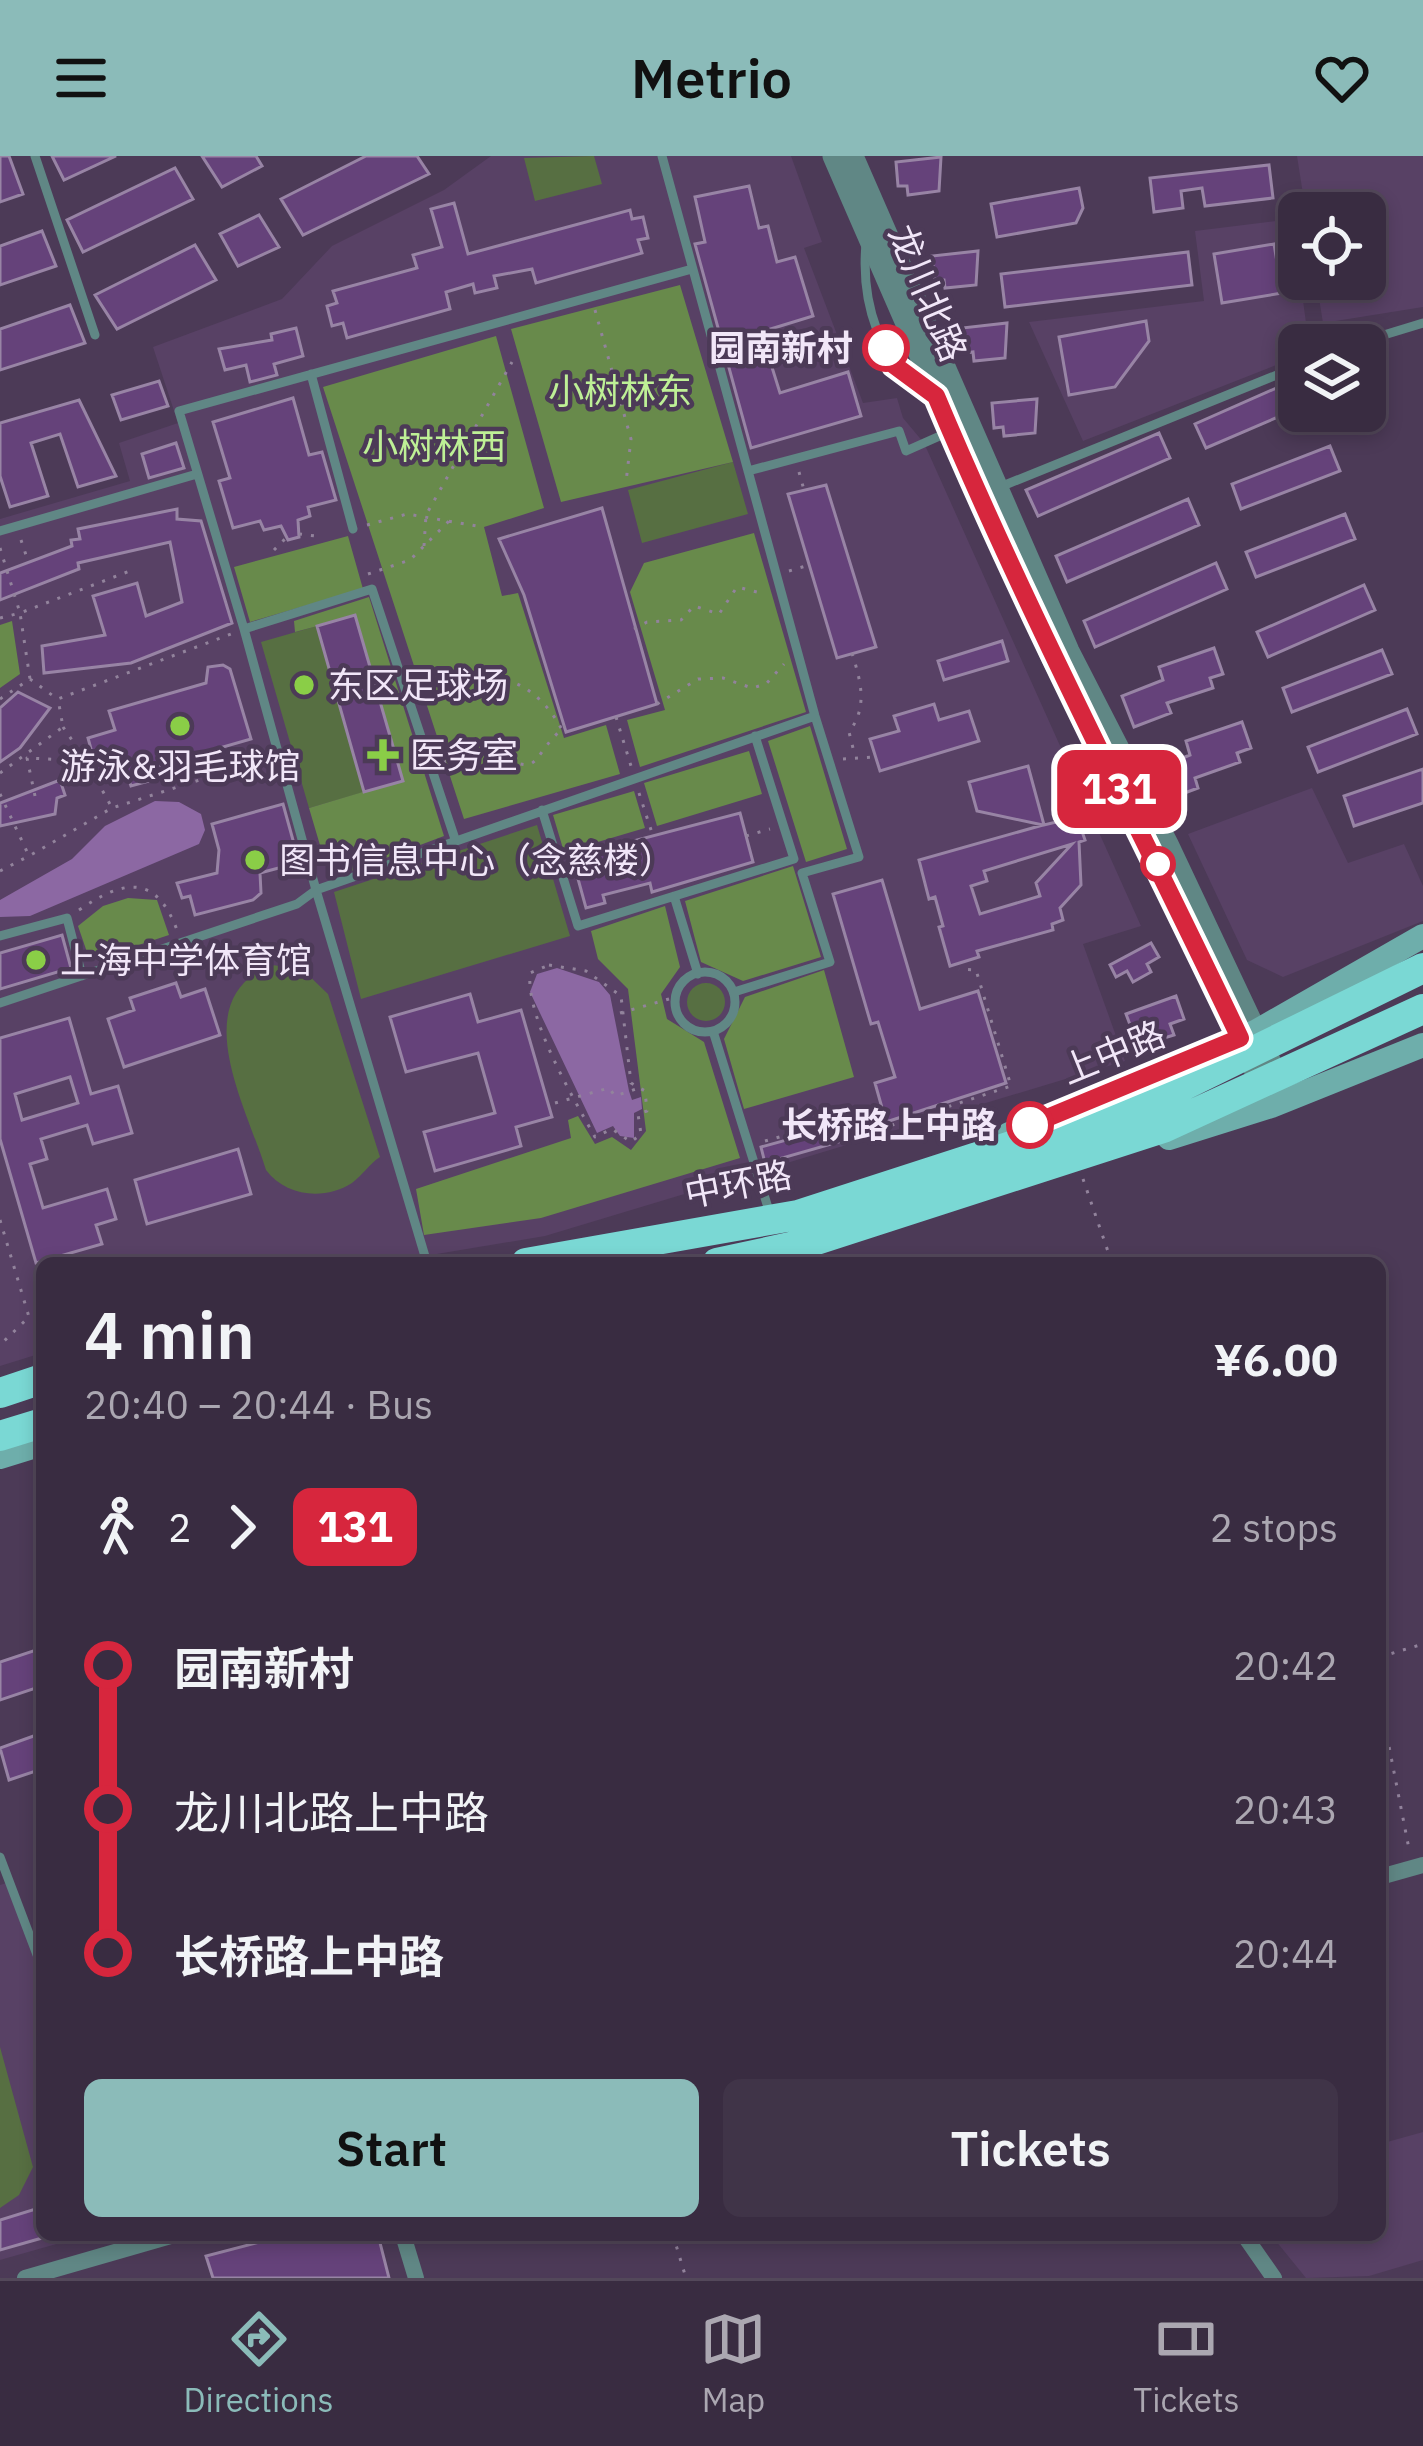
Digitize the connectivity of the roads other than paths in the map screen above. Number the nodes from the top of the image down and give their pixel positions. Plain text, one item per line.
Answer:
1 (35, 156) edge
2 (662, 156) edge
3 (833, 156) edge
4 (854, 156) edge
5 (692, 269) junction
6 (1423, 323) edge
7 (1386, 334) edge
8 (94, 335) dead end
9 (310, 374) junction
10 (1278, 374) edge
11 (951, 431) junction
12 (748, 471) junction
13 (197, 474) junction
14 (995, 489) junction
15 (353, 529) road end
16 (0, 531) edge
17 (244, 629) junction
18 (814, 716) junction
19 (755, 736) junction
20 (542, 810) junction
21 (455, 838) junction
22 (316, 890) junction
23 (674, 896) junction
24 (0, 935) edge
25 (1423, 936) edge
26 (1423, 968) edge
27 (698, 974) junction
28 (82, 976) junction
29 (734, 992) junction
30 (0, 1003) edge
31 (1423, 1009) edge
32 (713, 1031) junction
33 (1249, 1035) junction
34 (1423, 1045) edge
35 (1280, 1103) junction
36 (775, 1226) junction
37 (425, 1257) edge
38 (560, 1257) edge
39 (637, 1257) edge
40 (744, 1257) edge
41 (788, 1257) edge
42 (795, 1257) edge
43 (36, 1381) edge
44 (0, 1393) edge
45 (36, 1395) edge
46 (0, 1407) edge
47 (36, 1425) edge
48 (0, 1436) edge
49 (36, 1446) edge
50 (0, 1457) edge
51 (0, 1857) edge
52 (1418, 1867) edge
53 (1386, 1875) edge
54 (36, 1952) edge
55 (153, 2241) edge
56 (405, 2241) edge
57 (1248, 2241) edge
58 (25, 2278) edge
59 (416, 2278) edge
60 (1274, 2278) edge

1 - 8 lane
2 - 5 lane
3 - 11 street, 龙川北路
4 - 14 street, 龙川北路
5 - 9 lane
5 - 12 lane
6 - 7 lane
9 - 13 lane
9 - 15 lane
10 - 14 lane
11 - 12 lane
11 - 33 street, 龙川北路
12 - 18 lane
13 - 16 lane
13 - 17 lane
14 - 33 street, 龙川北路
17 - 21 lane
17 - 22 lane
18 - 19 lane
18 - 29 lane
19 - 20 lane
19 - 23 lane
20 - 21 lane
20 - 23 lane
21 - 22 lane
22 - 28 lane
22 - 37 lane
23 - 27 lane
24 - 28 lane
25 - 33 main road, 上中路
26 - 38 highway, 中环路
27 - 29 lane
27 - 32 lane
28 - 30 lane
29 - 32 lane
31 - 40 highway, 中环路
32 - 36 lane
33 - 35 street, 龙川北路
33 - 36 main road, 上中路
34 - 35 main road
35 - 42 main road
36 - 39 main road, 上中路
36 - 41 street
43 - 44 highway
45 - 46 main road
47 - 48 highway
49 - 50 main road
51 - 54 lane
52 - 53 street
55 - 58 street
56 - 59 street
57 - 60 street

